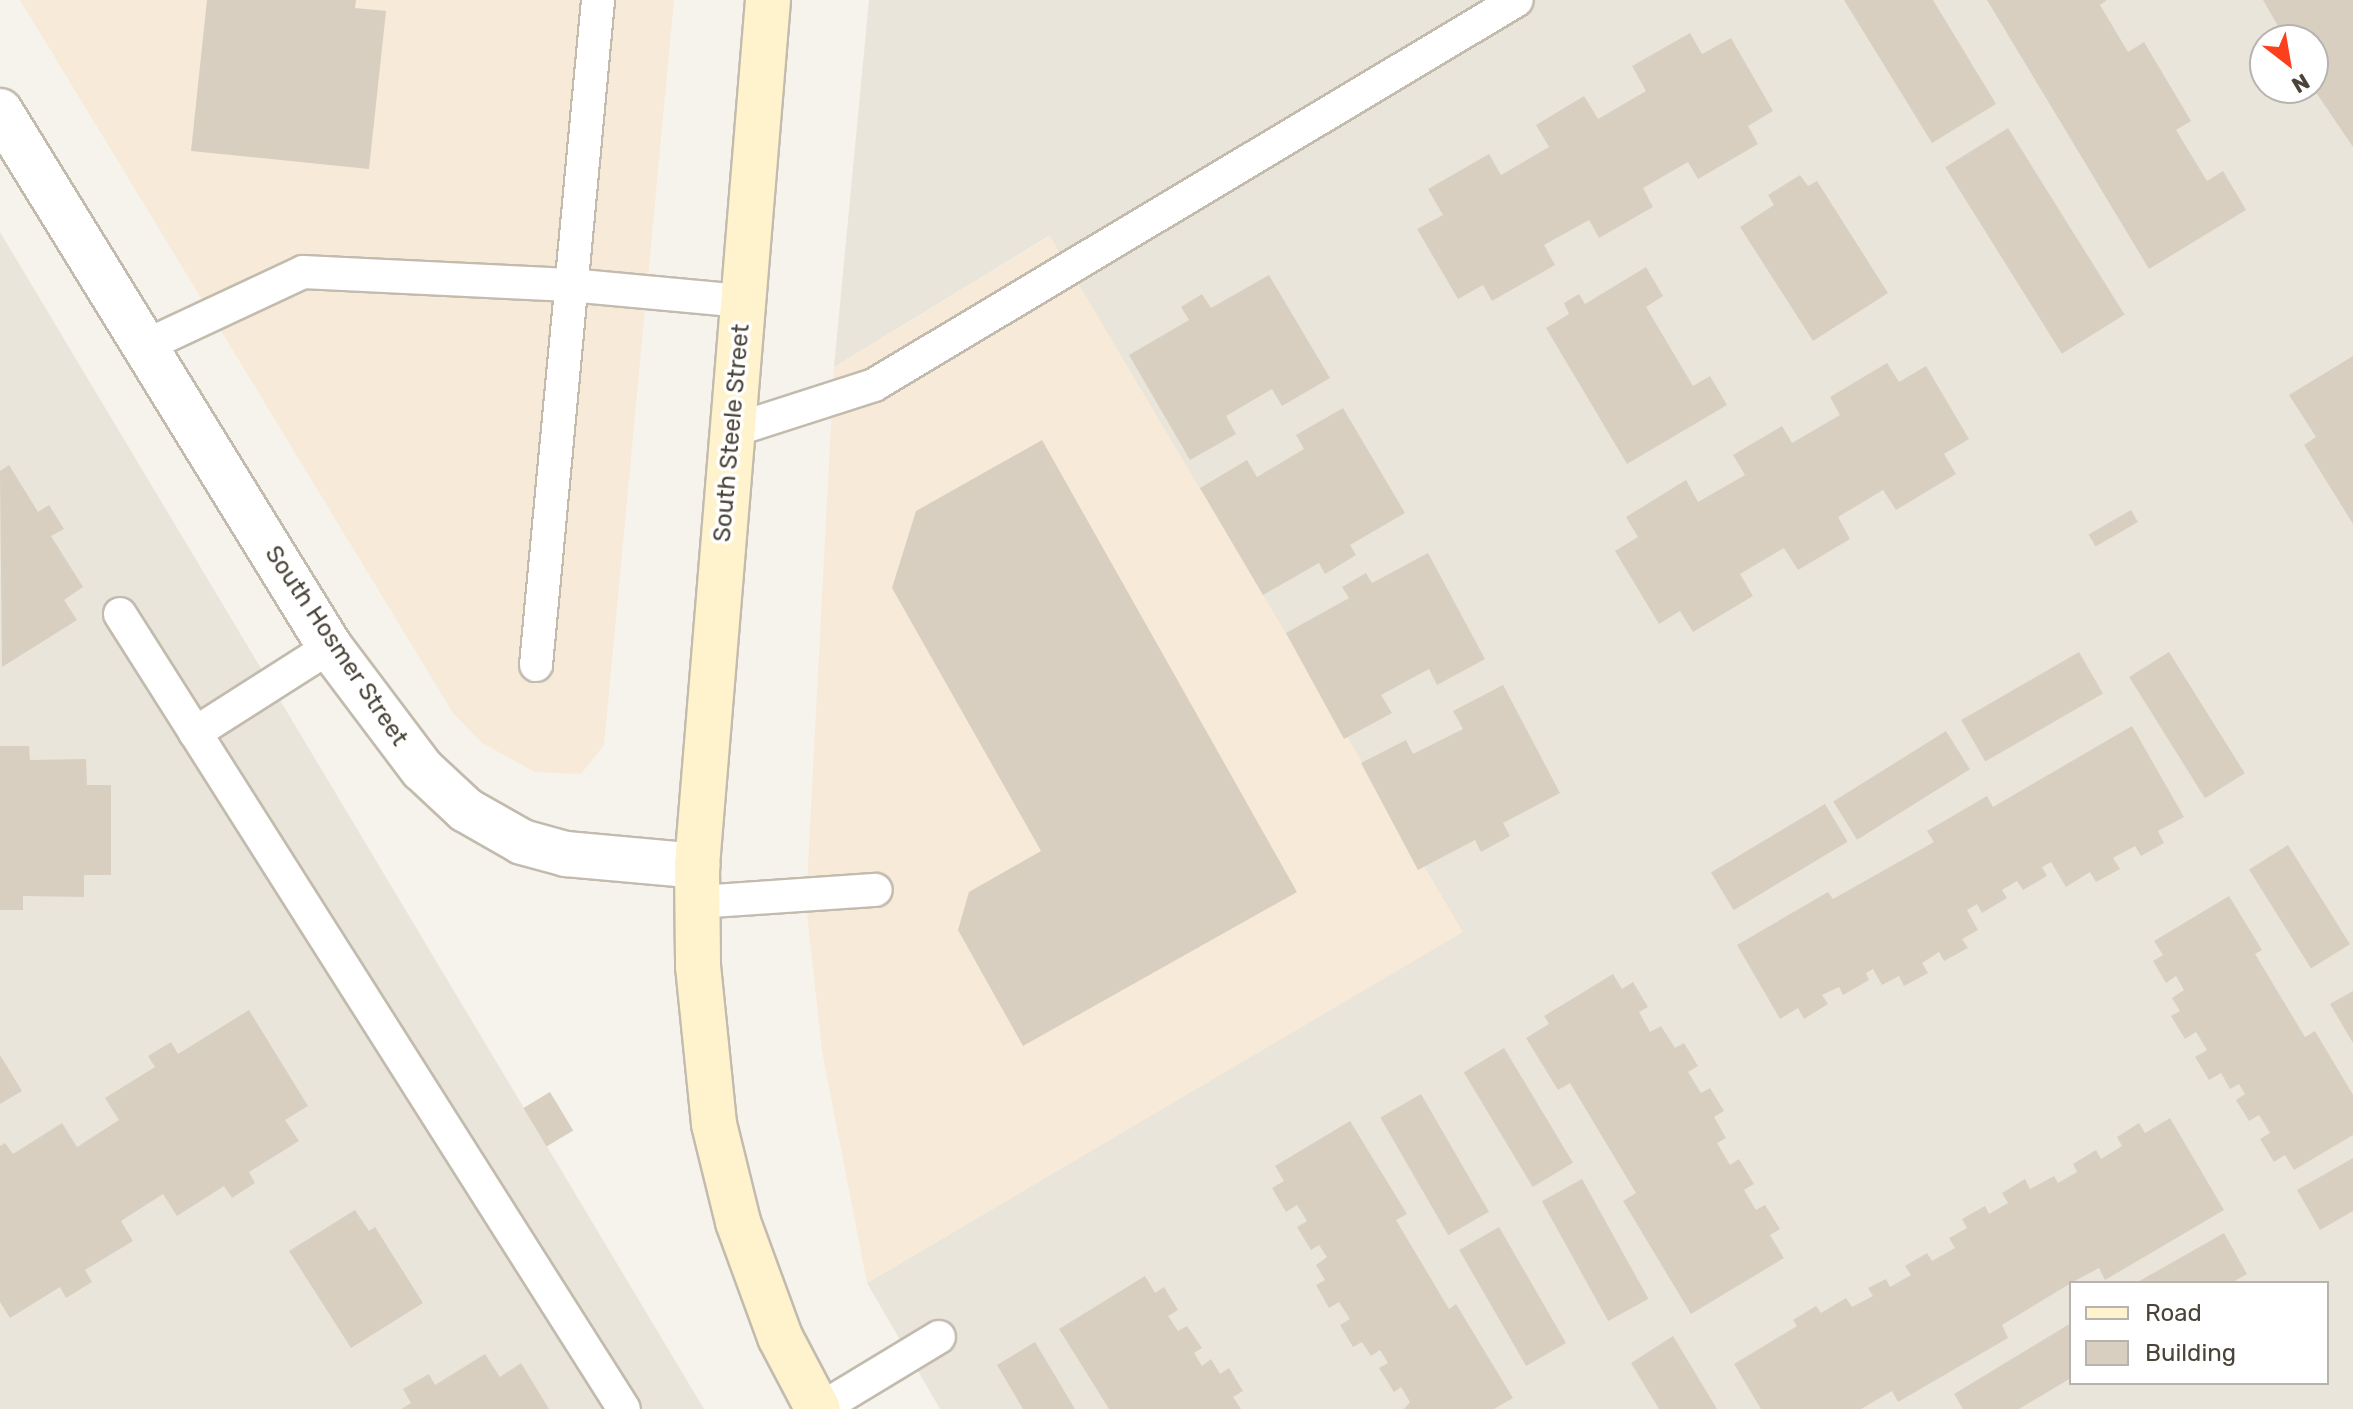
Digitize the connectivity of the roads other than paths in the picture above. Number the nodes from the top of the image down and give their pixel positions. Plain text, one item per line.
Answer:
1 (598, 0) edge
2 (768, 0) edge
3 (1517, 0) edge
4 (0, 111) edge
5 (570, 285) junction
6 (743, 301) junction
7 (145, 346) junction
8 (731, 431) junction
9 (120, 614) dead end
10 (330, 647) junction
11 (536, 665) dead end
12 (195, 733) junction
13 (697, 884) junction
14 (876, 890) dead end
15 (939, 1337) dead end
16 (624, 1409) edge
17 (819, 1409) edge

1 - 5 lane
2 - 6 main road, South Steele Street
3 - 8 lane
4 - 7 street, South Hosmer Street
5 - 6 lane
5 - 7 lane
5 - 11 lane
6 - 8 main road, South Steele Street
7 - 10 street, South Hosmer Street
8 - 13 main road, South Steele Street
9 - 12 lane
10 - 12 lane
10 - 13 street, South Hosmer Street
12 - 16 lane
13 - 14 lane
13 - 17 main road
15 - 17 lane

